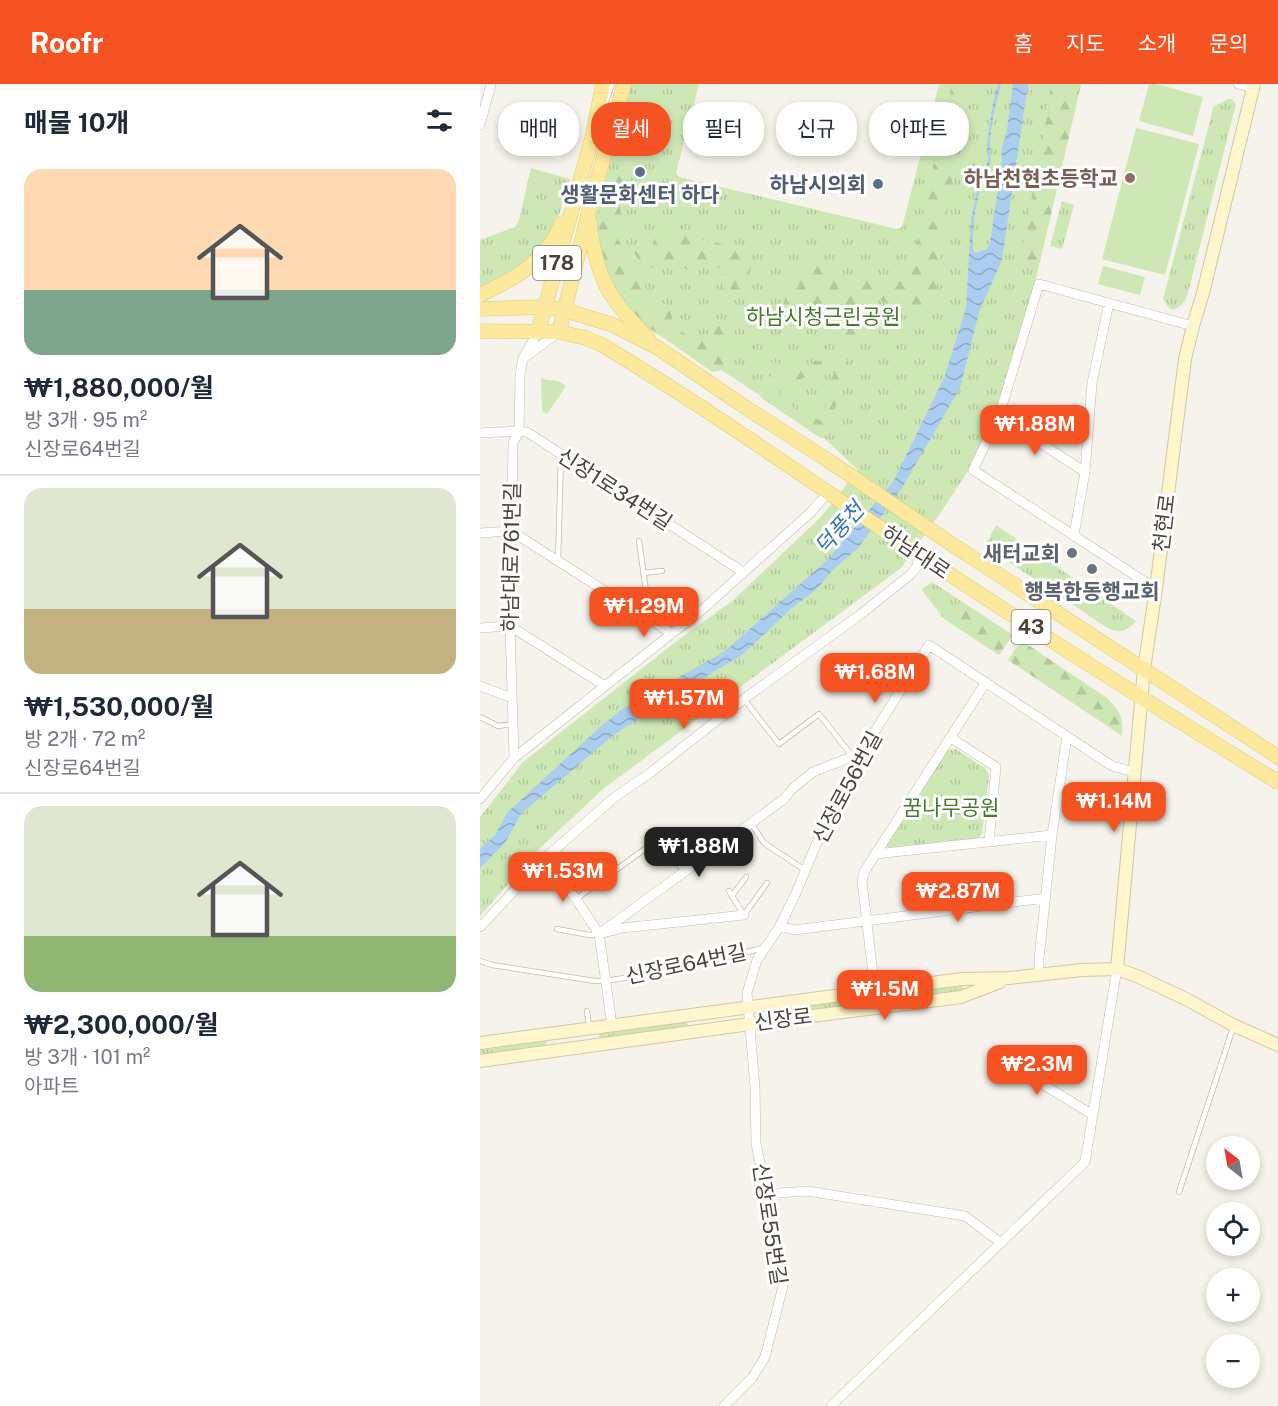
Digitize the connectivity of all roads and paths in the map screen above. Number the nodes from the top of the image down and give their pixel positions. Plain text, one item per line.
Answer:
1 (491, 84) edge
2 (603, 84) edge
3 (612, 84) edge
4 (624, 84) edge
5 (1238, 84) edge
6 (1253, 86) edge
7 (599, 102) edge
8 (605, 102) edge
9 (480, 125) edge
10 (591, 142) edge
11 (577, 195) junction
12 (592, 200) junction
13 (480, 295) edge
14 (1109, 303) junction
15 (544, 307) junction
16 (480, 309) edge
17 (564, 310) junction
18 (1193, 326) junction
19 (480, 331) edge
20 (538, 332) junction
21 (560, 332) junction
22 (630, 334) junction
23 (602, 345) junction
24 (658, 348) junction
25 (523, 358) junction
26 (999, 416) junction
27 (519, 431) junction
28 (480, 433) edge
29 (561, 453) junction
30 (1085, 472) junction
31 (831, 495) junction
32 (511, 531) junction
33 (480, 533) edge
34 (1074, 535) junction
35 (639, 541) dead end
36 (916, 552) junction
37 (558, 561) junction
38 (662, 571) dead end
39 (742, 572) junction
40 (643, 573) junction
41 (1156, 589) junction
42 (674, 596) dead end
43 (647, 600) junction
44 (650, 619) junction
45 (510, 626) junction
46 (480, 628) edge
47 (671, 633) junction
48 (1144, 669) junction
49 (986, 682) junction
50 (480, 686) edge
51 (604, 686) junction
52 (512, 698) junction
53 (744, 699) junction
54 (1141, 699) junction
55 (480, 717) edge
56 (513, 724) junction
57 (1067, 736) junction
58 (951, 738) junction
59 (856, 757) junction
60 (514, 758) junction
61 (1278, 758) edge
62 (1134, 772) junction
63 (1278, 782) edge
64 (480, 799) edge
65 (751, 823) junction
66 (1052, 835) junction
67 (989, 842) junction
68 (874, 854) junction
69 (544, 859) junction
70 (805, 871) junction
71 (684, 872) junction
72 (746, 877) dead end
73 (767, 883) dead end
74 (1046, 898) junction
75 (576, 899) junction
76 (744, 915) junction
77 (867, 921) junction
78 (780, 926) junction
79 (480, 927) edge
80 (557, 929) dead end
81 (599, 934) junction
82 (766, 947) junction
83 (480, 961) edge
84 (1117, 969) junction
85 (1039, 974) junction
86 (1009, 978) junction
87 (605, 981) junction
88 (875, 990) junction
89 (748, 1007) junction
90 (587, 1011) dead end
91 (750, 1024) junction
92 (1233, 1025) junction
93 (612, 1026) junction
94 (589, 1029) junction
95 (480, 1043) edge
96 (1278, 1045) edge
97 (591, 1046) junction
98 (1004, 1053) dead end
99 (480, 1061) edge
100 (1093, 1115) junction
101 (1179, 1192) dead end
102 (766, 1194) junction
103 (1000, 1243) junction
104 (723, 1406) edge
105 (831, 1406) edge

1 - 9 street
2 - 7 main road, 178
3 - 8 lane
4 - 12 main road, 178
5 - 6 street
6 - 18 street, 천현로
10 - 11 main road, 178
11 - 13 main road
11 - 15 main road, 178
12 - 17 main road, 178
12 - 24 main road
14 - 18 street
14 - 26 street
14 - 30 street
15 - 16 main road, 하남대로 / 43
15 - 17 main road, 하남대로 / 43
15 - 20 main road, 178
17 - 21 main road, 178
17 - 22 main road, 하남대로 / 43
18 - 41 street, 천현로
19 - 20 main road, 하남대로 / 43
20 - 21 main road, 하남대로 / 43
20 - 25 street, 하남대로761번길
21 - 23 main road, 하남대로 / 43
21 - 25 street
22 - 23 main road
22 - 24 main road, 하남대로 / 43
23 - 31 main road, 하남대로 / 43
24 - 48 main road, 하남대로 / 43
25 - 27 street, 하남대로761번길
26 - 30 street
26 - 34 street
27 - 28 street, 신장1로34번길
27 - 29 street, 신장1로34번길
27 - 32 street, 하남대로761번길
29 - 37 lane
29 - 39 street, 신장1로34번길
30 - 34 street
31 - 36 main road, 하남대로 / 43
31 - 39 street
32 - 33 street
32 - 37 street
32 - 45 street, 하남대로761번길
34 - 41 street
35 - 40 lane
36 - 53 street
36 - 54 main road, 하남대로 / 43
37 - 44 street
38 - 40 lane
39 - 47 street
40 - 43 lane
41 - 48 street, 천현로
42 - 43 lane
43 - 44 lane
44 - 47 street
45 - 46 street
45 - 51 street
45 - 52 street, 하남대로761번길
47 - 51 street
48 - 54 street, 천현로
48 - 61 main road, 하남대로 / 43
49 - 57 street, 신장로56번길
49 - 58 street
49 - 59 street, 신장로56번길
50 - 52 street
51 - 60 street
52 - 56 street, 하남대로761번길
53 - 59 lane
53 - 69 street
54 - 62 street, 천현로
54 - 63 main road, 하남대로 / 43
55 - 56 lane
56 - 60 street, 하남대로761번길
57 - 62 street, 신장로56번길
57 - 66 street
58 - 67 street
58 - 68 street
59 - 65 street
59 - 70 street, 신장로56번길
60 - 64 street
62 - 84 street, 천현로
65 - 70 lane
65 - 71 street
66 - 67 street
66 - 74 street
67 - 68 street
68 - 77 street
69 - 75 street, 신장로64번길
69 - 79 street
70 - 78 street, 신장로56번길
71 - 75 lane
71 - 81 street
72 - 76 lane, 신장로64번길
73 - 76 lane, 신장로64번길
74 - 77 street
74 - 85 street
75 - 81 street, 신장로64번길
76 - 81 street, 신장로64번길
77 - 78 street
77 - 88 street
78 - 82 street, 신장로56번길
80 - 81 lane, 신장로64번길
81 - 87 street, 신장로64번길
82 - 87 lane, 신장로64번길
82 - 89 street, 신장로56번길
83 - 87 lane, 신장로64번길
84 - 85 street, 신장로
84 - 92 street, 신장로
84 - 100 street
85 - 86 street, 신장로
86 - 88 street, 신장로
86 - 91 street, 신장로
87 - 93 street, 신장로64번길
88 - 89 street, 신장로
89 - 91 street, 신장로56번길
89 - 93 street, 신장로
90 - 94 lane
91 - 97 street, 신장로
91 - 102 street, 신장로55번길
92 - 96 street, 신장로
92 - 101 lane
93 - 94 street, 신장로
94 - 95 street, 신장로
94 - 97 street
97 - 99 street, 신장로
98 - 100 street
100 - 103 street
102 - 103 street
102 - 104 street, 신장로55번길
103 - 105 street

